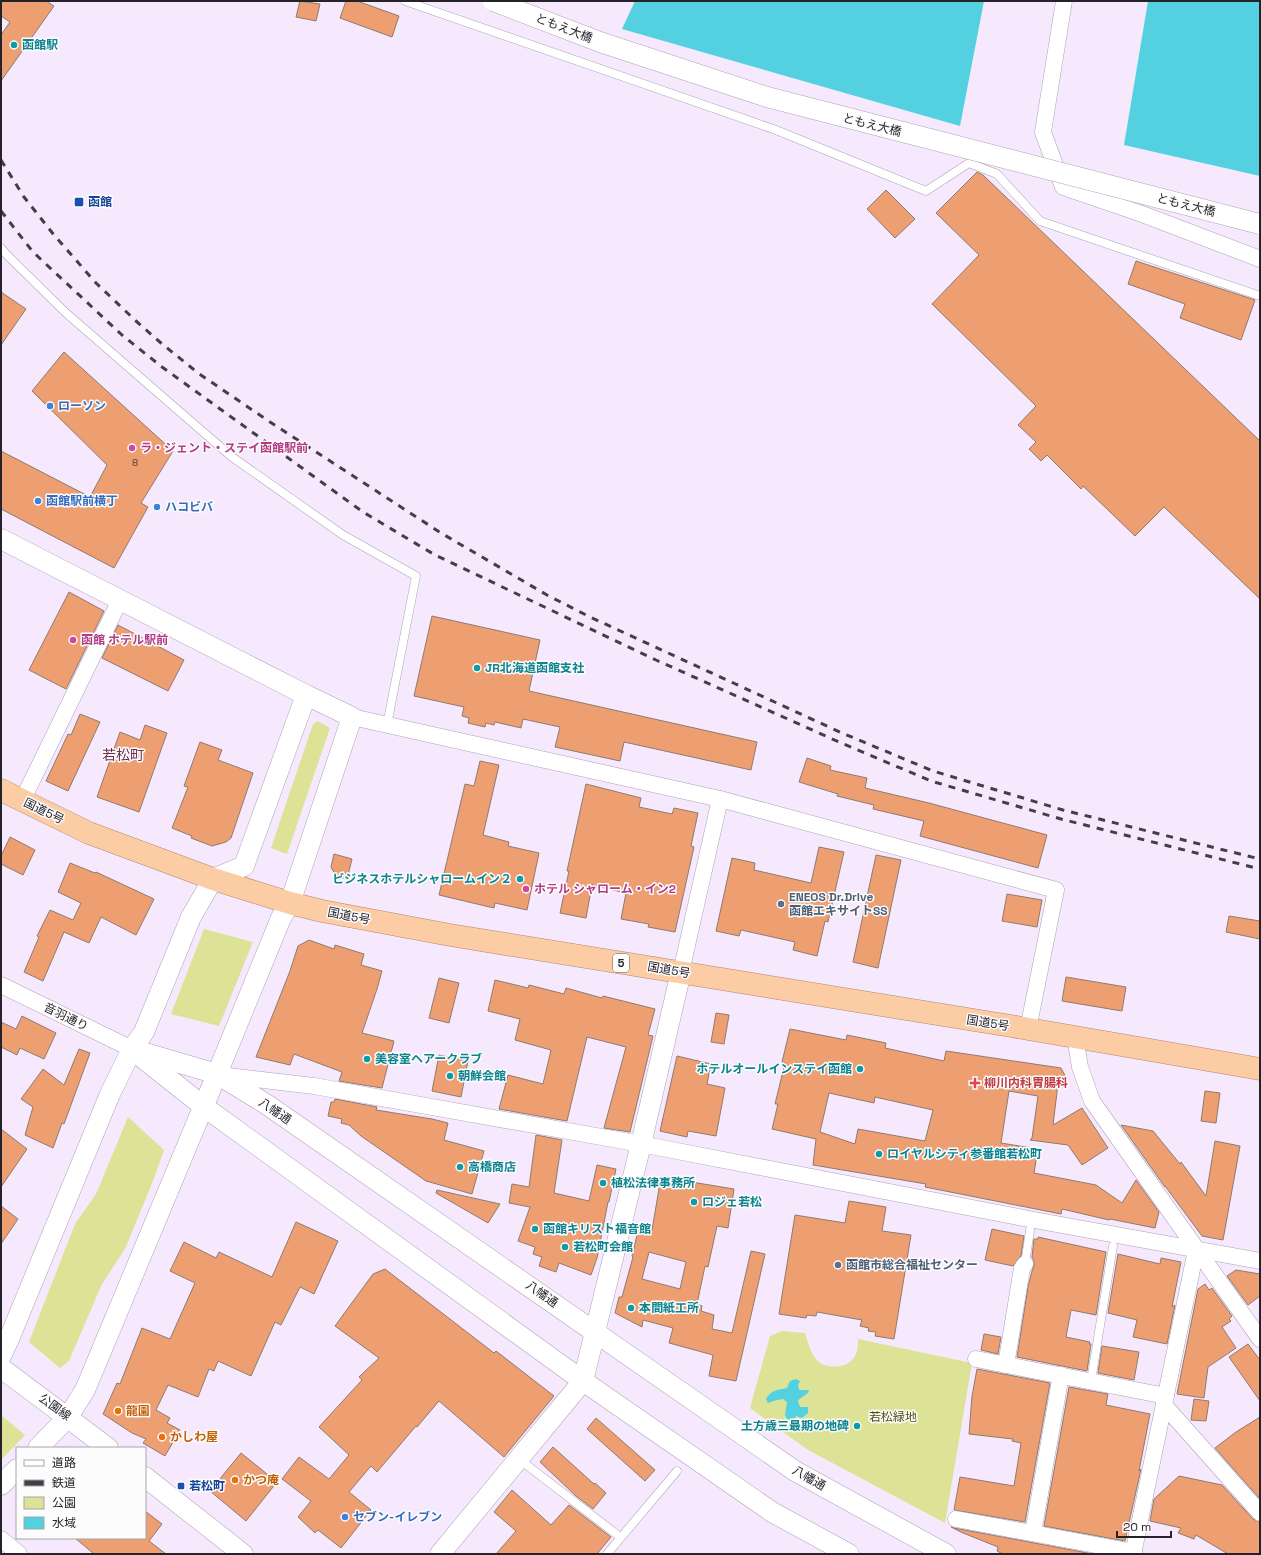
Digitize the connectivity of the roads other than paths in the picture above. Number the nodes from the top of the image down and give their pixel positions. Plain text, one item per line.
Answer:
1 (406, 1) edge
2 (493, 1) edge
3 (1064, 1) edge
4 (1260, 224) edge
5 (1, 248) edge
6 (1260, 259) edge
7 (1260, 296) edge
8 (1, 539) edge
9 (120, 600) junction
10 (306, 695) junction
11 (352, 717) junction
12 (387, 725) junction
13 (1, 790) edge
14 (720, 799) junction
15 (22, 801) junction
16 (213, 880) junction
17 (290, 903) junction
18 (681, 972) junction
19 (1, 985) edge
20 (1028, 1029) junction
21 (1075, 1037) junction
22 (132, 1049) junction
23 (1260, 1069) edge
24 (217, 1074) junction
25 (203, 1106) junction
26 (642, 1144) junction
27 (1030, 1230) dead end
28 (1113, 1246) dead end
29 (1196, 1250) junction
30 (1260, 1260) edge
31 (1025, 1264) joint
32 (595, 1331) junction
33 (1260, 1339) edge
34 (1, 1356) edge
35 (976, 1359) dead end
36 (1006, 1365) junction
37 (1, 1368) edge
38 (1061, 1376) junction
39 (583, 1381) junction
40 (1091, 1381) junction
41 (1165, 1401) junction
42 (68, 1417) junction
43 (39, 1447) edge
44 (107, 1447) edge
45 (519, 1459) junction
46 (16, 1470) edge
47 (677, 1471) dead end
48 (146, 1478) edge
49 (1, 1485) edge
50 (1260, 1513) edge
51 (956, 1519) dead end
52 (1033, 1534) junction
53 (620, 1538) junction
54 (1, 1539) edge
55 (1134, 1553) edge
56 (19, 1554) edge
57 (243, 1554) edge
58 (440, 1554) edge
59 (607, 1554) edge
60 (849, 1554) edge
61 (946, 1554) edge

1 - 7 lane
2 - 4 street, ともえ大橋, bridge
3 - 6 street
5 - 12 lane
8 - 9 street
9 - 10 street
9 - 15 street
10 - 11 street
10 - 16 street
11 - 12 street
11 - 17 street
12 - 14 street
13 - 15 highway, 国道5号 / 5
14 - 18 street
14 - 20 street
15 - 16 highway, 国道5号 / 5
16 - 17 highway, 国道5号 / 5
16 - 22 street
17 - 18 highway, 国道5号 / 5
17 - 24 street
18 - 20 highway, 国道5号 / 5
18 - 26 street
19 - 22 street, 音羽通り
20 - 21 highway, 国道5号 / 5
21 - 23 highway, 国道5号 / 5
21 - 29 street
22 - 24 street, 八幡通
22 - 25 street
22 - 34 street
24 - 25 street
24 - 26 street
24 - 32 street, 八幡通
25 - 39 street
25 - 42 street
26 - 29 street
26 - 32 street
27 - 31 lane
28 - 40 lane
29 - 30 street
29 - 33 street
29 - 41 street
31 - 36 street
32 - 39 street
32 - 61 street, 八幡通
35 - 36 street
36 - 38 street
37 - 42 street, 公園線
38 - 40 street
38 - 52 street
39 - 45 street
39 - 60 street
40 - 41 street
41 - 50 street
41 - 55 street
42 - 43 street
42 - 44 street, 公園線
45 - 53 lane
45 - 58 street
46 - 49 street
47 - 53 lane
48 - 57 street
51 - 52 street
52 - 55 street
53 - 59 lane
54 - 56 street

